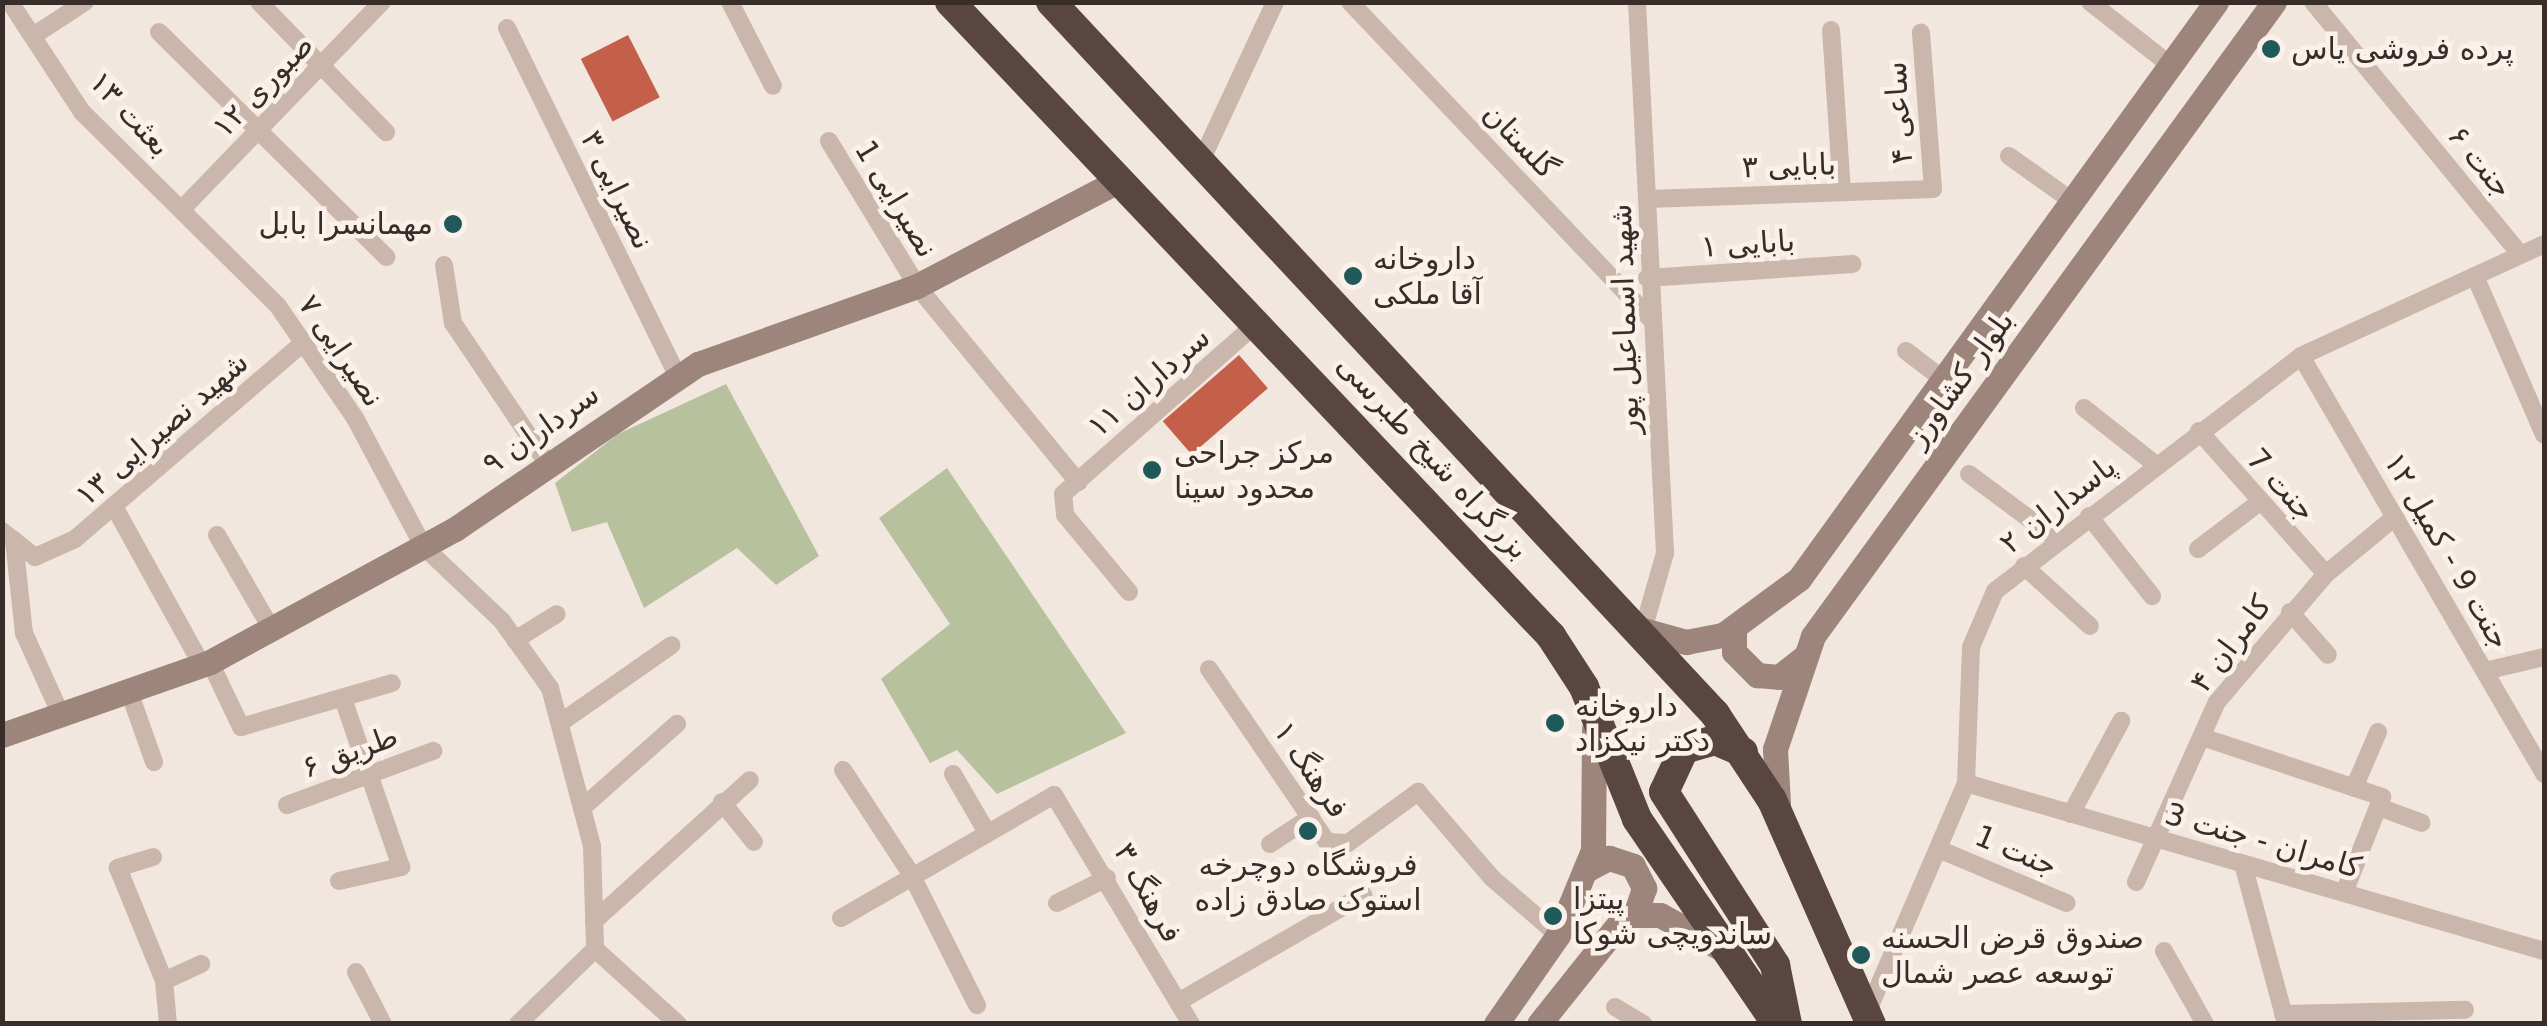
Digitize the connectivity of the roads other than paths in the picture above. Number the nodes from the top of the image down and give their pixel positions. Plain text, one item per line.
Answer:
1 (10, 2) edge
2 (84, 2) edge
3 (259, 2) edge
4 (382, 2) edge
5 (950, 2) edge
6 (1051, 2) edge
7 (1275, 2) edge
8 (1350, 2) edge
9 (1624, 2) edge
10 (2090, 2) edge
11 (2216, 2) edge
12 (2274, 2) edge
13 (2312, 2) edge
14 (734, 4) edge
15 (1637, 9) edge
16 (507, 28) dead end
17 (1831, 30) dead end
18 (159, 32) dead end
19 (1921, 32) dead end
20 (33, 36) junction
21 (324, 62) junction
22 (2170, 65) junction
23 (773, 86) dead end
24 (257, 132) junction
25 (386, 132) dead end
26 (829, 141) dead end
27 (2009, 156) dead end
28 (1201, 161) junction
29 (1120, 180) junction
30 (1933, 189) joint
31 (1842, 192) junction
32 (1648, 199) junction
33 (2072, 201) junction
34 (183, 208) junction
35 (2544, 244) edge
36 (2520, 254) junction
37 (386, 257) dead end
38 (1853, 264) dead end
39 (444, 266) dead end
40 (2475, 276) junction
41 (1648, 278) junction
42 (917, 286) junction
43 (1650, 318) junction
44 (1257, 323) junction
45 (303, 342) junction
46 (1906, 351) dead end
47 (2301, 356) junction
48 (678, 376) junction
49 (1944, 380) junction
50 (2084, 408) dead end
51 (2198, 431) junction
52 (2544, 434) edge
53 (547, 463) junction
54 (2155, 464) junction
55 (1969, 474) dead end
56 (1078, 482) junction
57 (2257, 504) junction
58 (116, 510) junction
59 (2088, 516) junction
60 (2395, 517) junction
61 (8, 535) edge
62 (217, 535) dead end
63 (2058, 540) junction
64 (423, 546) junction
65 (2198, 549) dead end
66 (2024, 566) junction
67 (2326, 574) junction
68 (1129, 592) dead end
69 (2152, 596) dead end
70 (2290, 612) junction
71 (556, 614) dead end
72 (2090, 626) dead end
73 (272, 628) junction
74 (1642, 630) junction
75 (1734, 630) junction
76 (516, 640) junction
77 (672, 645) dead end
78 (1804, 656) junction
79 (2328, 656) dead end
80 (2544, 657) edge
81 (206, 663) junction
82 (1209, 668) dead end
83 (2484, 671) junction
84 (392, 683) dead end
85 (130, 697) junction
86 (344, 700) junction
87 (1592, 709) junction
88 (62, 714) junction
89 (2122, 721) dead end
90 (560, 722) junction
91 (677, 724) dead end
92 (2378, 732) dead end
93 (2, 736) edge
94 (2202, 736) junction
95 (433, 751) dead end
96 (1743, 752) junction
97 (154, 762) dead end
98 (842, 770) dead end
99 (2543, 771) edge
100 (953, 774) dead end
101 (368, 776) junction
102 (750, 780) dead end
103 (1966, 783) junction
104 (2354, 788) junction
105 (722, 802) junction
106 (287, 805) dead end
107 (582, 808) junction
108 (2384, 809) junction
109 (2071, 814) junction
110 (1311, 817) junction
111 (2422, 823) dead end
112 (1784, 824) junction
113 (986, 831) junction
114 (2156, 839) junction
115 (754, 842) dead end
116 (1270, 844) dead end
117 (1943, 850) junction
118 (153, 857) dead end
119 (2244, 864) junction
120 (1586, 870) junction
121 (911, 874) junction
122 (1107, 878) junction
123 (338, 881) dead end
124 (2136, 882) dead end
125 (2344, 893) junction
126 (1363, 896) dead end
127 (1057, 903) dead end
128 (2067, 903) dead end
129 (1636, 912) junction
130 (840, 918) dead end
131 (594, 922) junction
132 (1558, 935) junction
133 (595, 949) junction
134 (2164, 951) dead end
135 (2544, 952) edge
136 (1729, 953) junction
137 (202, 964) dead end
138 (356, 972) dead end
139 (164, 981) junction
140 (1178, 1002) junction
141 (977, 1005) dead end
142 (1614, 1007) dead end
143 (2465, 1010) dead end
144 (2433, 1017) edge
145 (1869, 1018) edge
146 (2285, 1019) edge
147 (168, 1024) edge
148 (383, 1024) edge
149 (518, 1024) edge
150 (678, 1024) edge
151 (1191, 1024) edge
152 (1496, 1024) edge
153 (1539, 1024) edge
154 (1643, 1024) edge
155 (1777, 1024) edge
156 (1787, 1024) edge
157 (2205, 1024) edge

1 - 20 street, بعثت ۱۳
2 - 20 street
3 - 21 street
4 - 21 street, صبوری ۱۲
5 - 29 highway, بزرگراه شیخ طبرسی
6 - 28 highway, بزرگراه شیخ طبرسی
7 - 28 street
8 - 43 street, گلستان
9 - 15 street
10 - 22 street
11 - 22 main road, بلوار کشاورز
12 - 78 main road, بلوار کشاورز
13 - 36 street, جنت ۶
14 - 23 street
15 - 32 street, شهید اسماعیل پور
16 - 48 street, نصیرایی ۳
17 - 31 street
18 - 24 street
19 - 30 street, ساعی ۴
20 - 34 street, بعثت ۱۳
21 - 24 street, صبوری ۱۲
21 - 25 street
22 - 33 main road, بلوار کشاورز
24 - 34 street, صبوری ۱۲
24 - 37 street
26 - 42 street, نصیرایی 1
27 - 33 street
28 - 74 highway, بزرگراه شیخ طبرسی
29 - 42 main road, سرداران ۹
29 - 44 highway, بزرگراه شیخ طبرسی
30 - 31 street, بابایی ۳
31 - 32 street, بابایی ۳
32 - 41 street, شهید اسماعیل پور
33 - 49 main road, بلوار کشاورز
34 - 45 street, نصیرایی ۷
35 - 36 street, پاسداران ۲
36 - 40 street, پاسداران ۲
38 - 41 street, بابایی ۱
39 - 53 street
40 - 47 street, پاسداران ۲
40 - 52 street
41 - 43 street, شهید اسماعیل پور
42 - 48 main road, سرداران ۹
42 - 56 street, نصیرایی 1
43 - 74 street, شهید اسماعیل پور
44 - 56 street, سرداران ۱۱
44 - 87 highway, بزرگراه شیخ طبرسی
45 - 58 street, شهید نصیرایی ۱۳
45 - 64 street, نصیرایی ۷
46 - 49 street
47 - 51 street, پاسداران ۲
47 - 60 street, جنت 9 - کمیل ۱۲
48 - 53 main road, سرداران ۹
49 - 75 main road, بلوار کشاورز
50 - 54 street
51 - 54 street, پاسداران ۲
51 - 57 street, جنت 7
53 - 64 main road, سرداران ۹
54 - 59 street, پاسداران ۲
55 - 63 street
56 - 68 street
57 - 65 street
57 - 67 street, جنت 7
58 - 61 street, شهید نصیرایی ۱۳
58 - 81 street
59 - 63 street, پاسداران ۲
59 - 69 street
60 - 67 street, کامران ۴
60 - 83 street, جنت 9 - کمیل ۱۲
61 - 88 street
62 - 73 street
63 - 66 street, پاسداران ۲
64 - 73 main road, سرداران ۹
64 - 76 street, نصیرایی ۷
66 - 72 street
66 - 103 street, پاسداران ۲
67 - 70 street, کامران ۴
70 - 79 street
70 - 94 street, کامران ۴
71 - 76 street
73 - 81 main road, سرداران ۹
74 - 75 main road, بلوار کشاورز
74 - 96 highway, بزرگراه شیخ طبرسی
75 - 78 main road
76 - 90 street, نصیرایی ۷
77 - 90 street
78 - 112 main road, بلوار کشاورز
80 - 83 street
81 - 85 main road, سرداران ۹
81 - 86 street
82 - 110 street, فرهنگ ۱
83 - 99 street, جنت 9 - کمیل ۱۲
84 - 86 street
85 - 88 main road, سرداران ۹
85 - 97 street
86 - 101 street
87 - 120 main road
87 - 136 highway, بزرگراه شیخ طبرسی
88 - 93 main road, سرداران ۹
89 - 109 street
90 - 107 street, نصیرایی ۷
91 - 107 street
92 - 104 street
94 - 104 street
94 - 114 street, کامران ۴
95 - 101 street, طریق ۶
96 - 112 highway, بزرگراه شیخ طبرسی
96 - 156 highway
98 - 121 street
100 - 113 street
101 - 106 street, طریق ۶
101 - 123 street
102 - 105 street
103 - 109 street, کامران - جنت 3
103 - 117 street, پاسداران ۲
104 - 108 street
105 - 115 street
105 - 131 street
107 - 131 street, نصیرایی ۷
108 - 111 street
108 - 125 street
109 - 114 street, کامران - جنت 3
110 - 116 street
110 - 132 street, فرهنگ ۱
112 - 145 highway, بزرگراه شیخ طبرسی
113 - 121 street
113 - 122 street, فرهنگ ۳
114 - 119 street, کامران - جنت 3
114 - 124 street, کامران ۴
117 - 128 street, جنت 1
117 - 145 street, پاسداران ۲
118 - 139 street
119 - 125 street, کامران - جنت 3
119 - 146 street
120 - 129 main road
120 - 132 main road
121 - 130 street
121 - 141 street
122 - 127 street
122 - 140 street, فرهنگ ۳
125 - 135 street, کامران - جنت 3
126 - 140 street
129 - 136 main road
129 - 153 main road
131 - 133 street, نصیرایی ۷
132 - 152 main road
133 - 149 street
133 - 150 street
134 - 157 street
136 - 155 highway, بزرگراه شیخ طبرسی
137 - 139 street
138 - 148 street
139 - 147 street
140 - 151 street, فرهنگ ۳
142 - 154 street
143 - 144 street
144 - 146 street

